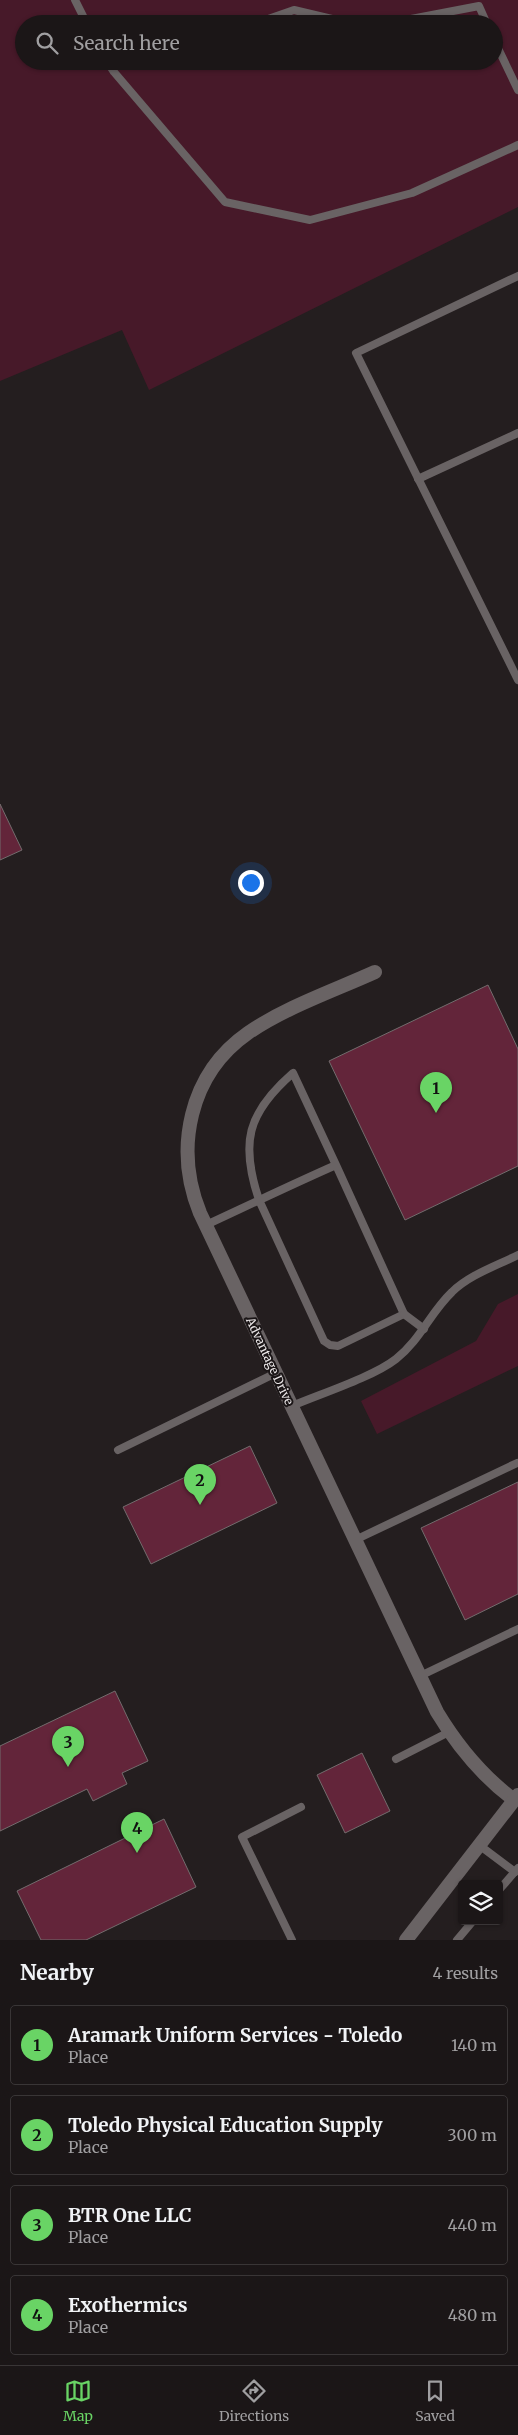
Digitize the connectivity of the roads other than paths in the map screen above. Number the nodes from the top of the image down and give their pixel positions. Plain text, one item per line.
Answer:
1 (75, 0) edge
2 (82, 15) edge
3 (280, 15) edge
4 (315, 15) edge
5 (431, 15) edge
6 (482, 15) edge
7 (503, 59) edge
8 (113, 70) edge
9 (518, 90) edge
10 (518, 145) edge
11 (518, 276) edge
12 (518, 433) edge
13 (418, 479) junction
14 (518, 680) edge
15 (375, 972) dead end
16 (336, 1164) junction
17 (259, 1200) junction
18 (206, 1225) junction
19 (518, 1255) edge
20 (404, 1314) junction
21 (424, 1329) junction
22 (276, 1373) junction
23 (292, 1406) junction
24 (118, 1450) dead end
25 (517, 1463) dead end
26 (355, 1540) junction
27 (518, 1629) edge
28 (420, 1676) junction
29 (449, 1732) junction
30 (396, 1759) dead end
31 (516, 1798) edge
32 (301, 1807) dead end
33 (479, 1845) junction
34 (517, 1870) edge
35 (503, 1886) edge
36 (470, 1925) edge
37 (292, 1940) edge
38 (406, 1940) edge
39 (457, 1940) edge

1 - 2 lane
3 - 4 lane
5 - 6 lane
7 - 9 lane
8 - 10 lane
11 - 13 lane
12 - 13 lane
13 - 14 lane
15 - 18 street, Advantage Drive
16 - 17 lane
16 - 17 lane
16 - 20 lane
17 - 18 lane
17 - 20 lane
18 - 22 street, Advantage Drive
19 - 21 lane
20 - 21 lane
21 - 23 lane
22 - 23 street, Advantage Drive
22 - 24 lane
23 - 26 street, Advantage Drive
25 - 26 lane
26 - 28 street, Advantage Drive
27 - 28 lane
28 - 29 street, Advantage Drive
29 - 30 lane
29 - 31 street, Advantage Drive
31 - 33 street
32 - 37 lane
33 - 34 lane
33 - 38 street
34 - 35 lane
36 - 39 lane

